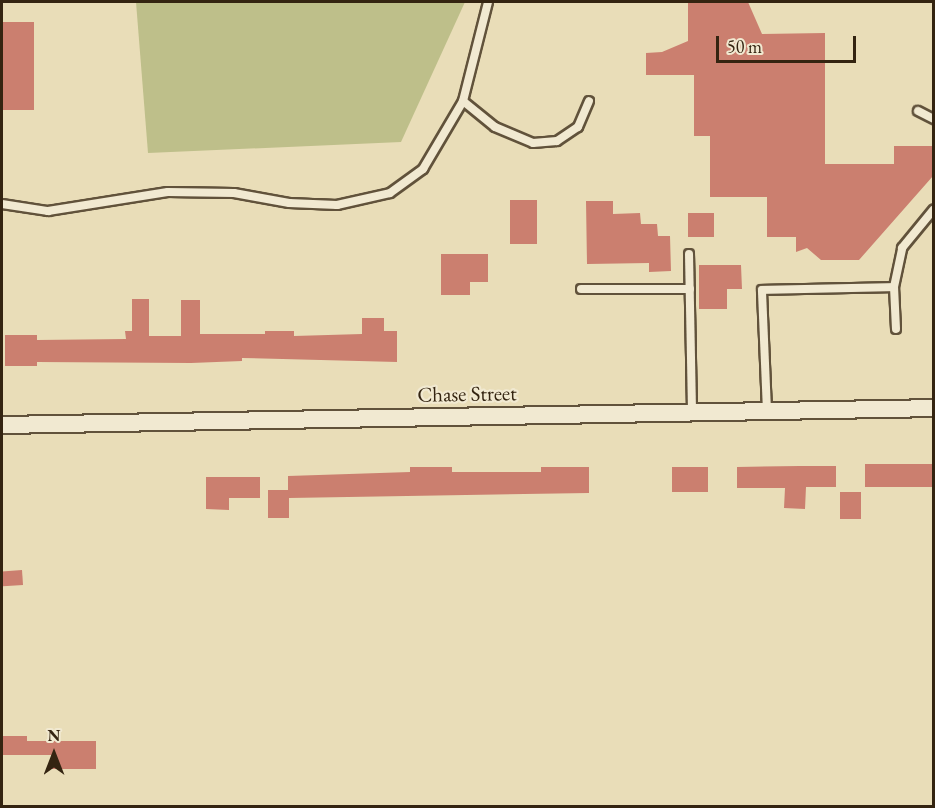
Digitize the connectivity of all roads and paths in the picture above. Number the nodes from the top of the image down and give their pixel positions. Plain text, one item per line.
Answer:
1 (488, 2) edge
2 (463, 101) junction
3 (589, 101) dead end
4 (918, 111) dead end
5 (933, 119) edge
6 (2, 204) edge
7 (933, 209) edge
8 (690, 254) dead end
9 (894, 287) junction
10 (581, 289) dead end
11 (690, 289) junction
12 (896, 330) dead end
13 (933, 408) edge
14 (766, 411) junction
15 (692, 413) junction
16 (2, 425) edge

1 - 2 lane
2 - 3 lane
2 - 6 lane
4 - 5 lane
7 - 9 lane
8 - 11 lane
9 - 12 lane
9 - 14 lane
10 - 11 lane
11 - 15 lane
13 - 14 street, Chase Street
14 - 15 street, Chase Street
15 - 16 street, Chase Street

